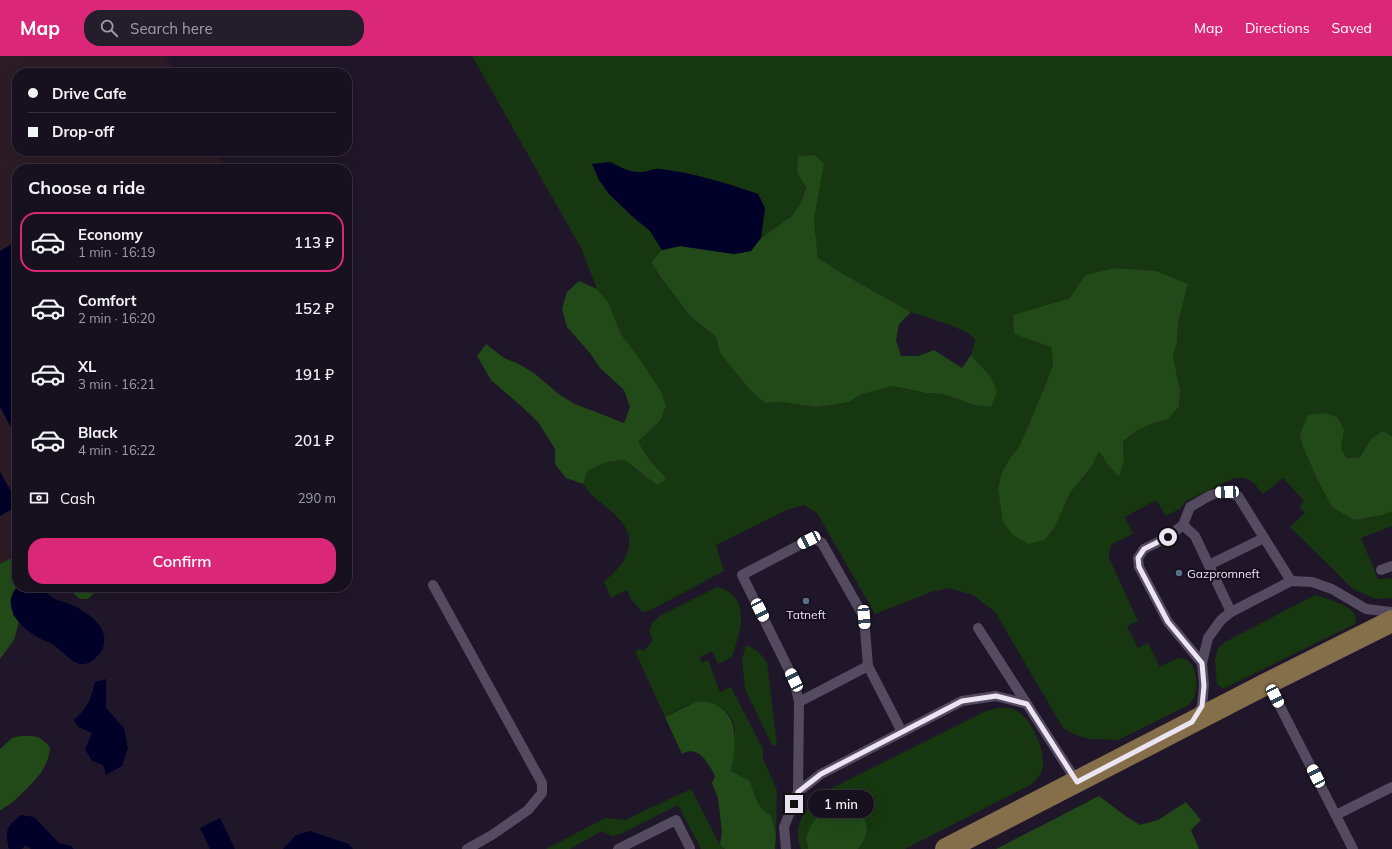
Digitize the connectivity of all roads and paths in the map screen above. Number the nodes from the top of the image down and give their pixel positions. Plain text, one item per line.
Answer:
1 (1183, 525) junction
2 (1264, 538) junction
3 (1209, 565) junction
4 (1392, 566) edge
5 (1381, 570) dead end
6 (1291, 581) junction
7 (433, 585) dead end
8 (1231, 612) junction
9 (1392, 612) edge
10 (1392, 621) edge
11 (978, 628) dead end
12 (1202, 663) junction
13 (868, 666) junction
14 (1268, 683) junction
15 (799, 702) junction
16 (1027, 704) junction
17 (1192, 722) junction
18 (902, 732) junction
19 (1077, 782) junction
20 (1392, 788) edge
21 (798, 792) junction
22 (1336, 815) junction
23 (690, 848) edge
24 (467, 849) edge
25 (618, 849) edge
26 (786, 849) edge
27 (946, 849) edge
28 (1353, 849) edge

1 - 2 lane
1 - 3 lane
1 - 12 lane
2 - 3 lane
2 - 6 lane
3 - 8 lane
4 - 5 lane
6 - 8 lane
6 - 9 lane
7 - 24 lane
8 - 12 lane
10 - 14 main road
11 - 16 lane
12 - 17 lane
13 - 15 lane
13 - 15 lane
13 - 18 lane
14 - 17 main road
14 - 22 lane
15 - 21 lane
16 - 18 lane
16 - 19 lane
17 - 19 main road
18 - 21 lane
19 - 27 main road
20 - 22 lane
21 - 26 lane
22 - 28 lane
23 - 25 lane

